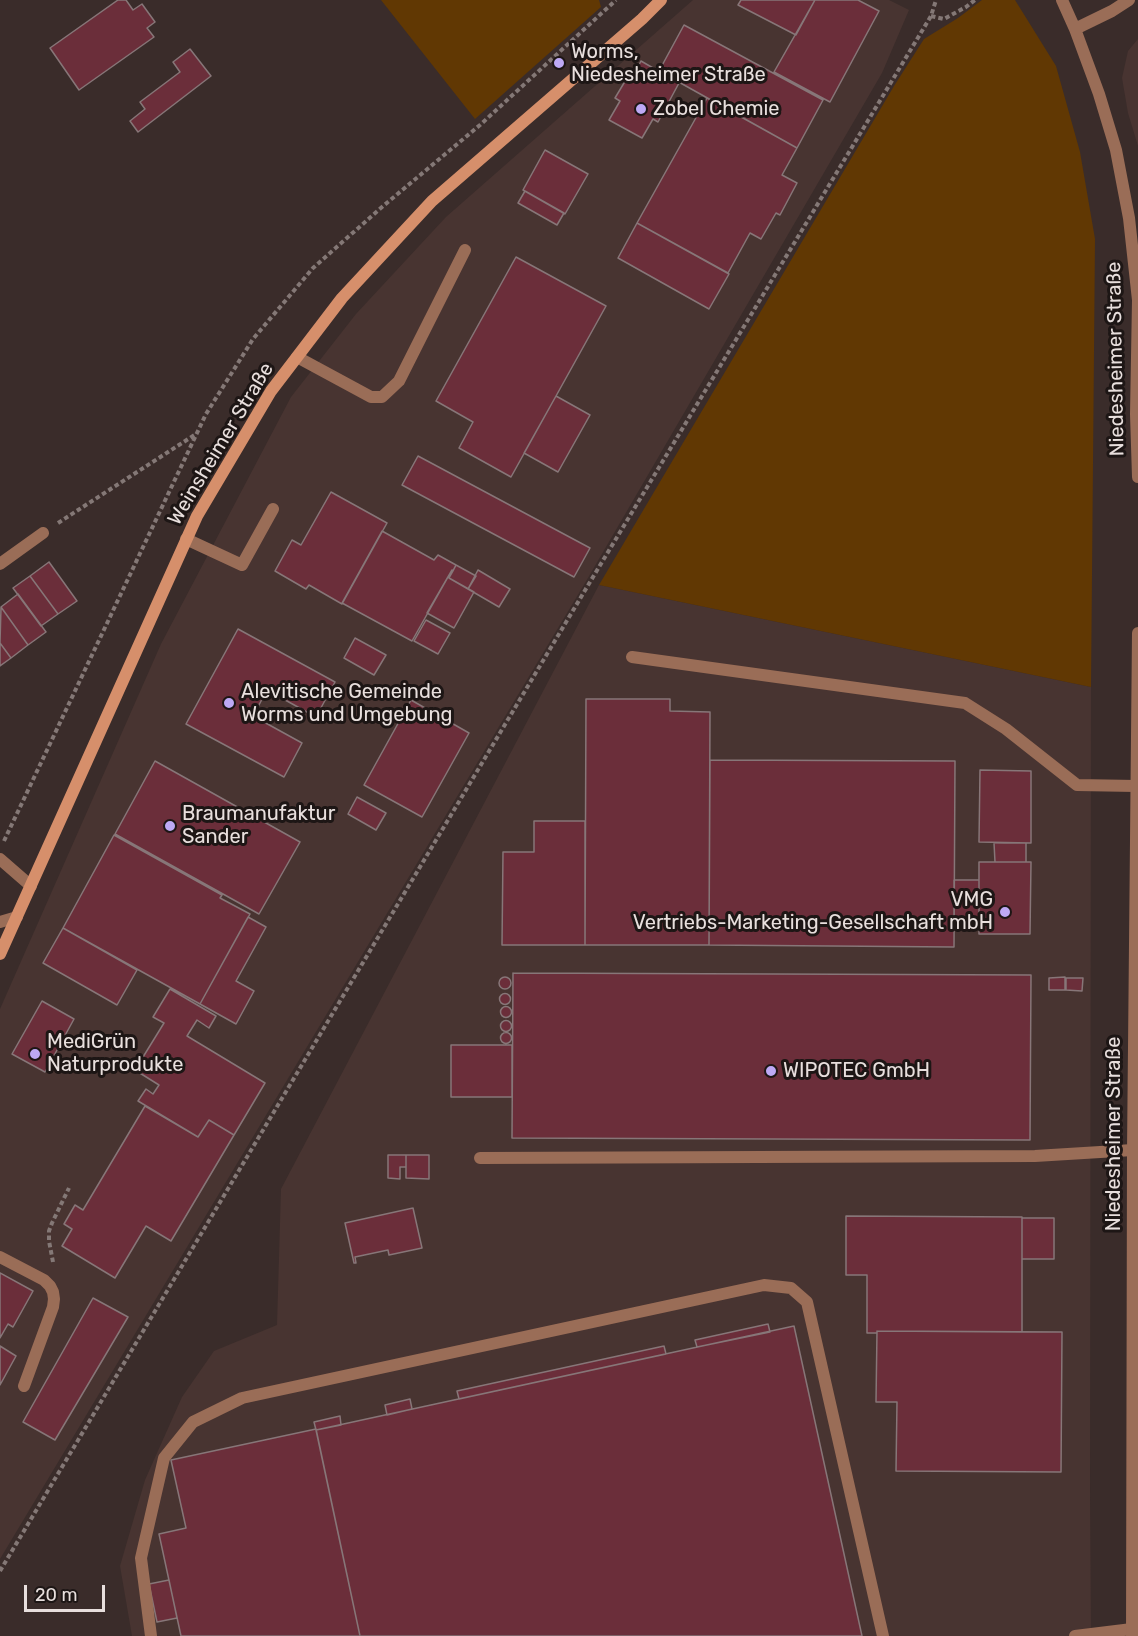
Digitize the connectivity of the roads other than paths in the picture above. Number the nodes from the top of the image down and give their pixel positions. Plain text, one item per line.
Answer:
1 (661, 0) edge
2 (1062, 0) edge
3 (1129, 0) edge
4 (1075, 29) junction
5 (465, 250) dead end
6 (297, 357) junction
7 (1138, 477) edge
8 (273, 509) dead end
9 (43, 533) road end
10 (186, 539) junction
11 (0, 564) edge
12 (1138, 633) edge
13 (632, 657) dead end
14 (1136, 786) junction
15 (1137, 852) edge
16 (0, 859) edge
17 (32, 886) junction
18 (17, 917) junction
19 (0, 922) edge
20 (0, 954) edge
21 (1133, 1150) junction
22 (480, 1158) dead end
23 (0, 1257) edge
24 (24, 1386) dead end
25 (1132, 1633) edge
26 (151, 1636) edge
27 (883, 1636) edge
28 (1075, 1636) edge

1 - 6 main road, Weinsheimer Straße
2 - 4 street, Niedesheimer Straße
3 - 4 street
4 - 7 street, Niedesheimer Straße
5 - 6 street
6 - 10 main road, Weinsheimer Straße
8 - 10 street
9 - 11 street
10 - 17 main road, Weinsheimer Straße
12 - 14 street, Niedesheimer Straße
13 - 14 street
14 - 15 street, Niedesheimer Straße
15 - 21 street, Niedesheimer Straße
16 - 17 street
17 - 18 main road, Weinsheimer Straße
18 - 19 street
18 - 20 main road, Weinsheimer Straße
21 - 22 street
21 - 25 street, Niedesheimer Straße
23 - 24 street
25 - 28 street
26 - 27 street

